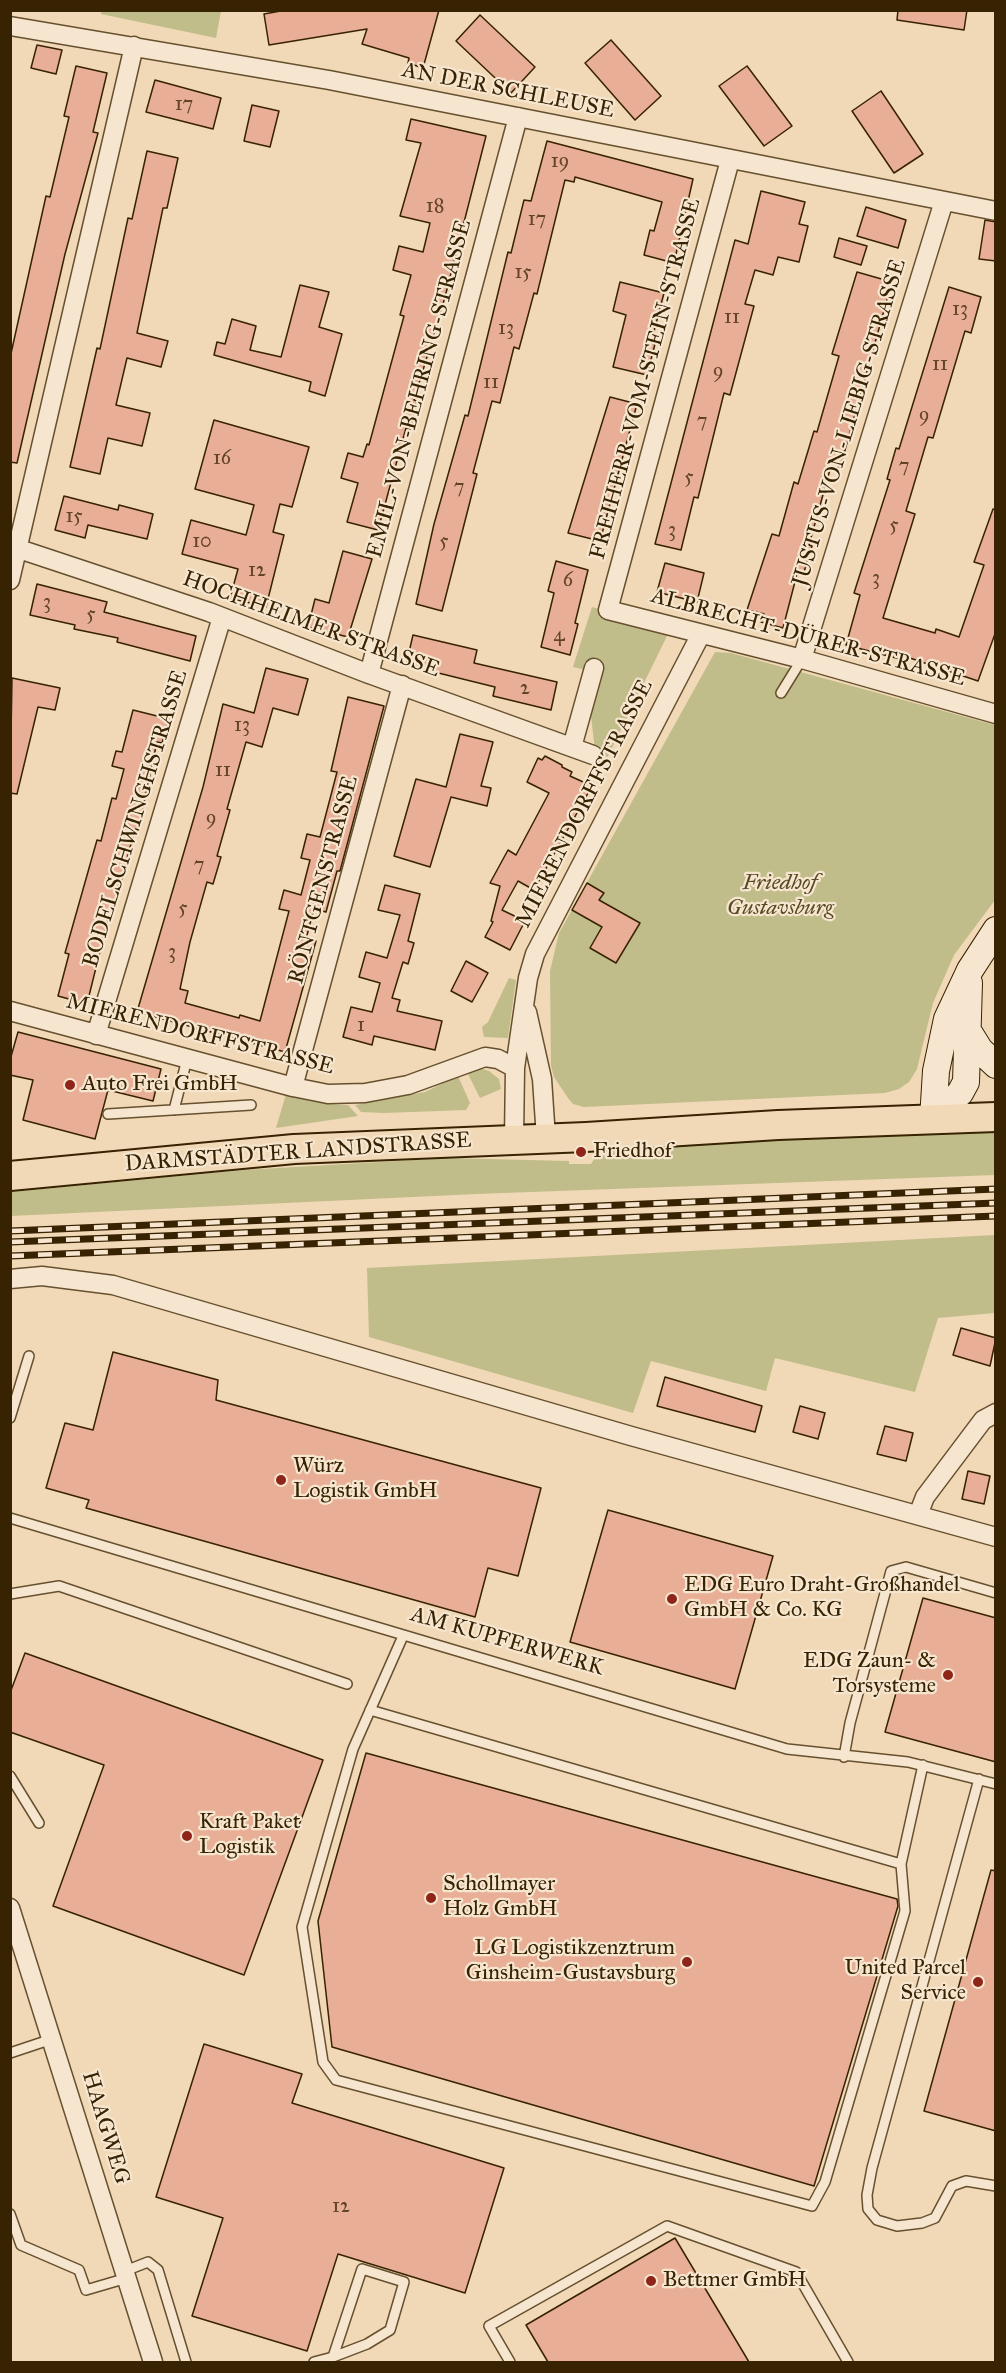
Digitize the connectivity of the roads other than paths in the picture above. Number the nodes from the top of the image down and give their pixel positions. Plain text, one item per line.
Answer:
1 (10, 26) edge
2 (134, 46) junction
3 (518, 117) junction
4 (730, 160) junction
5 (944, 201) junction
6 (996, 211) edge
7 (14, 547) edge
8 (10, 580) edge
9 (608, 610) joint
10 (222, 617) junction
11 (701, 634) junction
12 (802, 659) junction
13 (594, 668) dead end
14 (369, 674) junction
15 (402, 685) junction
16 (781, 693) dead end
17 (996, 714) edge
18 (572, 747) junction
19 (593, 755) dead end
20 (996, 930) edge
21 (525, 1001) junction
22 (10, 1011) edge
23 (957, 1024) junction
24 (96, 1035) junction
25 (188, 1059) junction
26 (996, 1065) edge
27 (515, 1068) junction
28 (293, 1088) junction
29 (251, 1105) dead end
30 (174, 1110) junction
31 (108, 1114) dead end
32 (996, 1117) edge
33 (933, 1119) junction
34 (546, 1137) junction
35 (514, 1139) junction
36 (10, 1176) edge
37 (10, 1279) edge
38 (29, 1356) dead end
39 (996, 1413) edge
40 (10, 1418) edge
41 (918, 1515) junction
42 (10, 1518) edge
43 (996, 1537) edge
44 (996, 1593) edge
45 (10, 1594) edge
46 (403, 1636) junction
47 (347, 1684) dead end
48 (370, 1710) junction
49 (844, 1757) junction
50 (923, 1765) junction
51 (10, 1776) edge
52 (980, 1779) junction
53 (996, 1784) edge
54 (39, 1823) dead end
55 (901, 1864) junction
56 (10, 1908) edge
57 (52, 2039) junction
58 (10, 2053) edge
59 (996, 2186) edge
60 (10, 2214) edge
61 (126, 2274) junction
62 (333, 2357) junction
63 (153, 2362) edge
64 (186, 2362) edge
65 (314, 2362) edge
66 (510, 2362) edge
67 (848, 2362) edge

1 - 2 street, AN DER SCHLEUSE
2 - 3 street, AN DER SCHLEUSE
2 - 7 street
3 - 4 street, AN DER SCHLEUSE
3 - 14 street, EMIL-VON-BEHRING-STRASSE
4 - 5 street, AN DER SCHLEUSE
4 - 9 street, FREIHERR-VOM-STEIN-STRASSE
5 - 6 street, AN DER SCHLEUSE
5 - 12 street, JUSTUS-VON-LIEBIG-STRASSE
7 - 8 street
7 - 10 street, HOCHHEIMER STRASSE
9 - 11 street, ALBRECHT-DÜRER-STRASSE
10 - 14 street, HOCHHEIMER STRASSE
10 - 24 street, BODELSCHWINGHSTRASSE
11 - 12 street, ALBRECHT-DÜRER-STRASSE
11 - 21 street, MIERENDORFFSTRASSE
12 - 16 lane
12 - 17 street, ALBRECHT-DÜRER-STRASSE
13 - 18 street
14 - 15 street, HOCHHEIMER STRASSE
15 - 18 street, HOCHHEIMER STRASSE
15 - 28 street, RÖNTGENSTRASSE
18 - 19 street, HOCHHEIMER STRASSE
20 - 23 main road
21 - 27 street, MIERENDORFFSTRASSE
21 - 34 street, MIERENDORFFSTRASSE
22 - 24 street, MIERENDORFFSTRASSE
23 - 26 main road
23 - 33 main road
24 - 25 street, MIERENDORFFSTRASSE
25 - 28 street, MIERENDORFFSTRASSE
25 - 30 lane
27 - 28 street, MIERENDORFFSTRASSE
27 - 35 street, MIERENDORFFSTRASSE
29 - 30 lane
30 - 31 lane
32 - 33 main road, DARMSTÄDTER LANDSTRASSE
33 - 34 main road, DARMSTÄDTER LANDSTRASSE
34 - 35 main road, DARMSTÄDTER LANDSTRASSE
35 - 36 main road, DARMSTÄDTER LANDSTRASSE
37 - 41 street
38 - 40 lane
39 - 41 street
41 - 43 street
42 - 46 lane, AM KUPFERWERK
44 - 49 lane
45 - 47 lane
46 - 48 lane
46 - 49 lane, AM KUPFERWERK
48 - 55 lane
48 - 55 lane
49 - 50 lane, AM KUPFERWERK
50 - 52 lane, AM KUPFERWERK
50 - 55 lane
51 - 54 lane
52 - 53 lane, AM KUPFERWERK
52 - 59 lane
56 - 57 street, HAAGWEG
57 - 58 lane
57 - 61 street, HAAGWEG
60 - 61 lane
61 - 63 street, HAAGWEG
61 - 64 lane
62 - 62 lane
62 - 65 lane
66 - 67 lane

